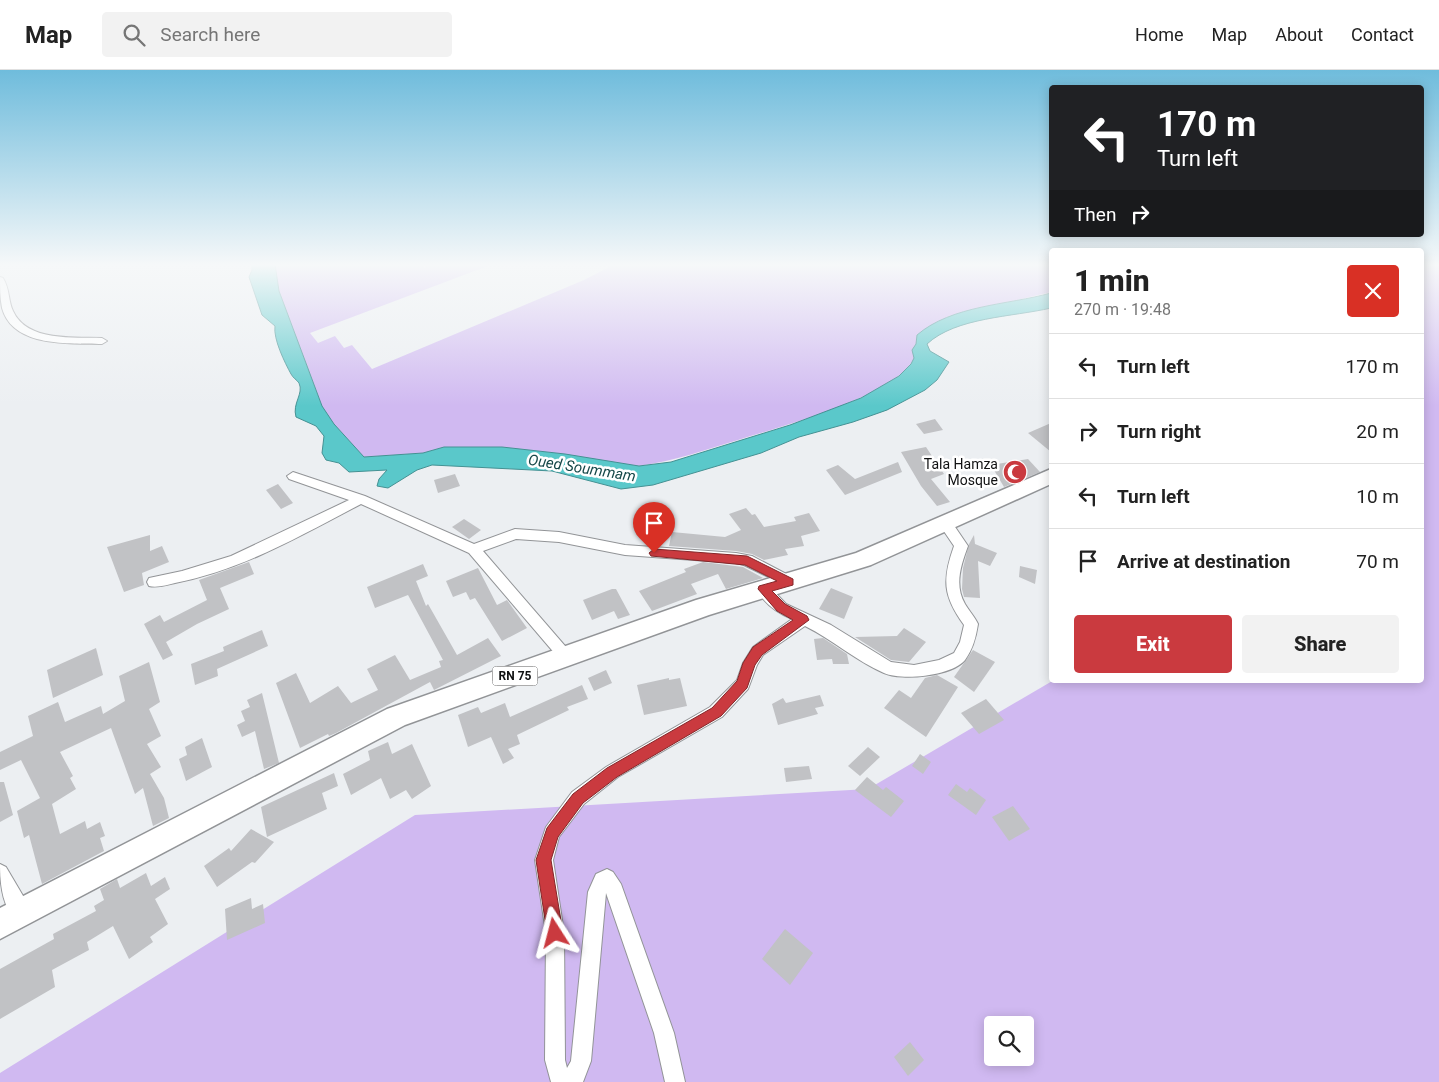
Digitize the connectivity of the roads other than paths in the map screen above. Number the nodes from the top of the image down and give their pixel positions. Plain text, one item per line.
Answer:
1 (8, 311) edge
2 (102, 341) dead end
3 (293, 476) dead end
4 (1049, 477) edge
5 (361, 499) junction
6 (946, 524) junction
7 (474, 549) junction
8 (154, 582) dead end
9 (789, 582) junction
10 (763, 589) junction
11 (803, 620) junction
12 (567, 658) junction
13 (0, 873) edge
14 (22, 913) junction
15 (0, 924) edge
16 (566, 1082) edge
17 (675, 1082) edge

1 - 2 street
3 - 5 street
4 - 6 main road, RN 75
5 - 7 street
5 - 8 street
6 - 9 main road, RN 75
6 - 11 street
7 - 9 street
7 - 12 street
9 - 10 main road, RN 75
10 - 11 street
10 - 12 main road, RN 75
11 - 16 street
12 - 14 main road, RN 75
13 - 14 street
14 - 15 main road, RN 75
16 - 17 street

